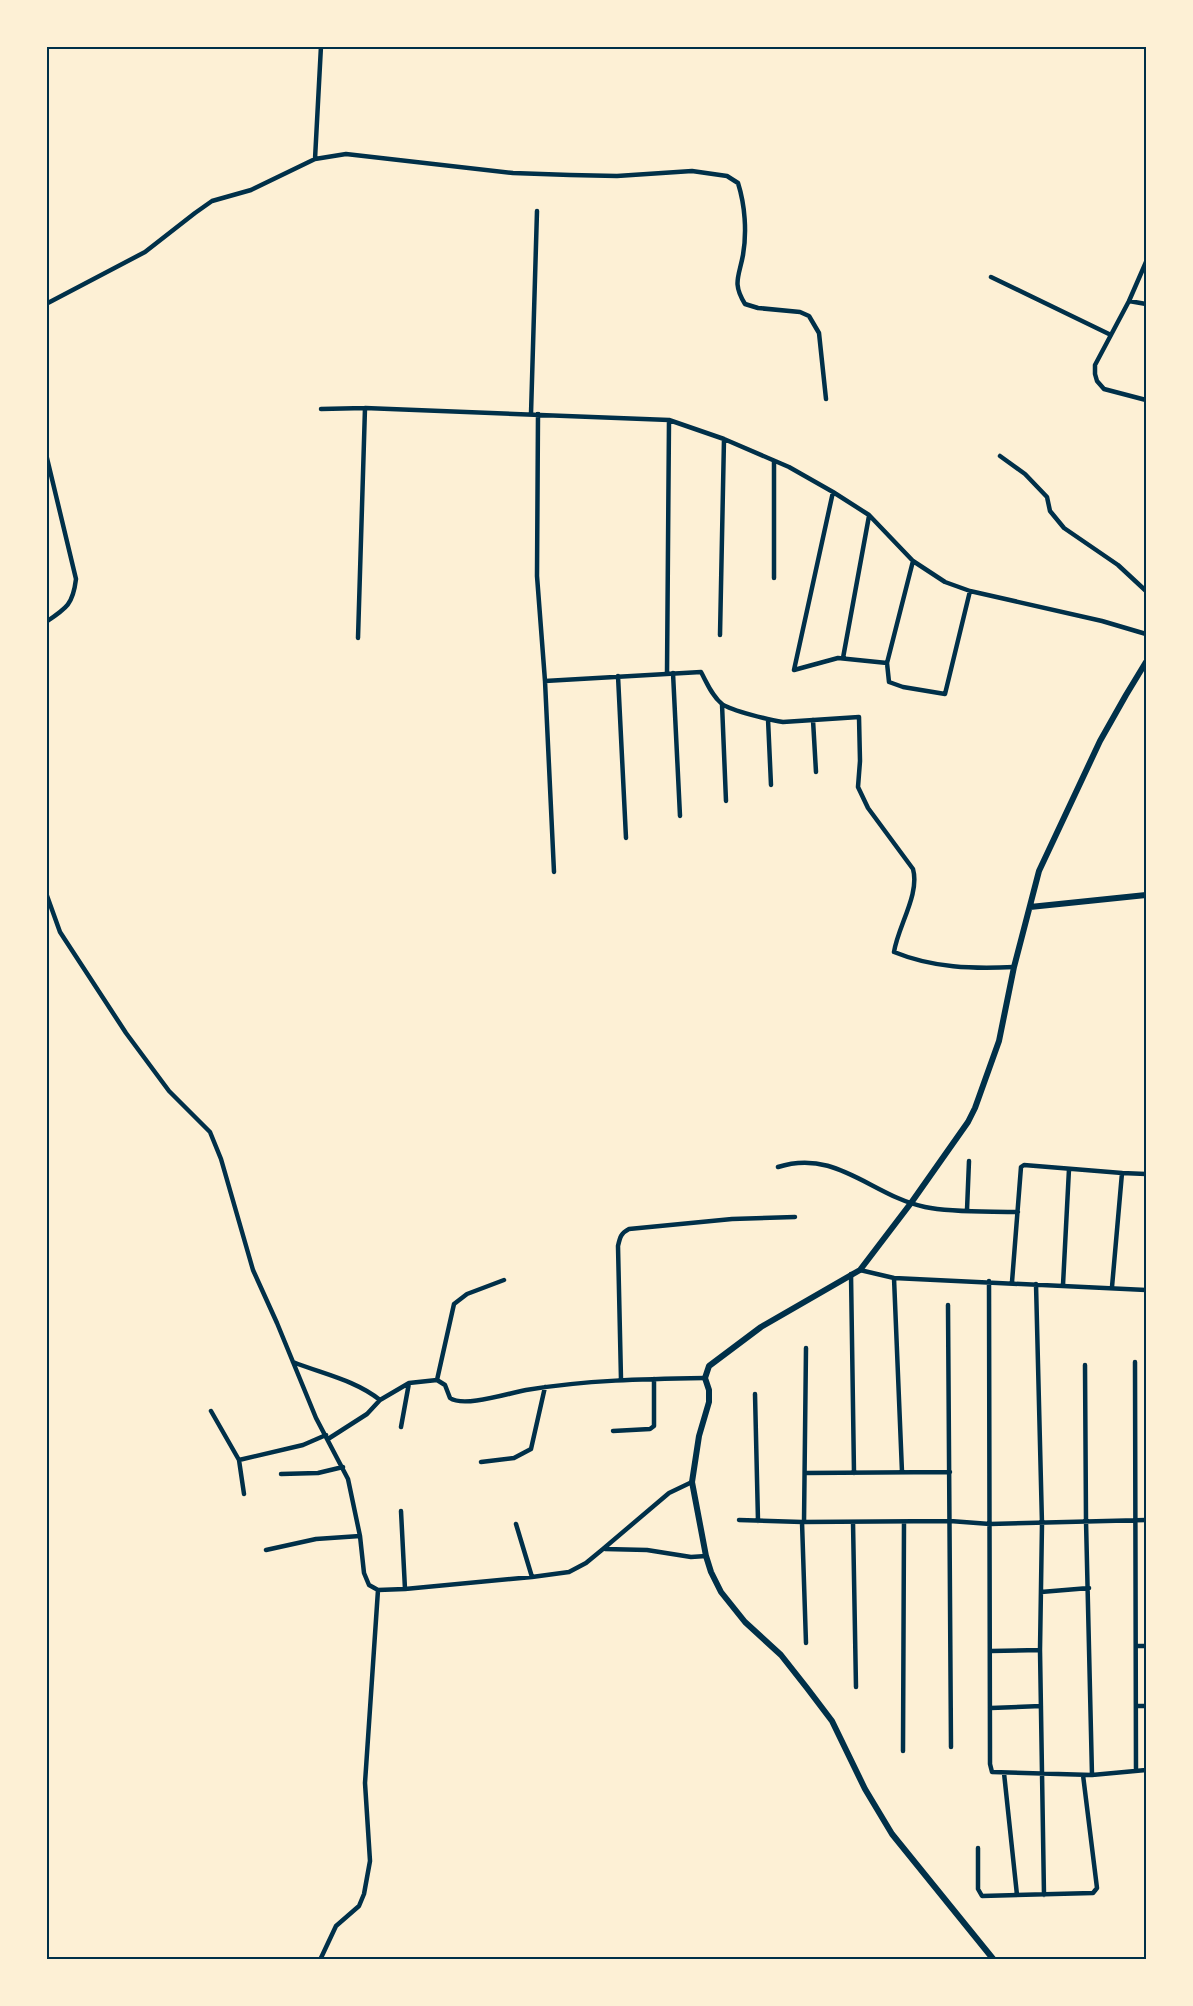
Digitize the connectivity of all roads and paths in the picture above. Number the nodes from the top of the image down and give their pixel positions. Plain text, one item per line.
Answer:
1 (321, 46) edge
2 (315, 159) junction
3 (537, 211) dead end
4 (1146, 262) edge
5 (991, 277) dead end
6 (1128, 301) junction
7 (46, 304) edge
8 (1146, 304) edge
9 (1111, 335) junction
10 (826, 399) dead end
11 (1146, 400) edge
12 (365, 408) junction
13 (321, 409) dead end
14 (531, 414) junction
15 (538, 414) junction
16 (669, 420) junction
17 (724, 439) junction
18 (46, 454) edge
19 (1000, 456) dead end
20 (774, 461) junction
21 (833, 492) junction
22 (869, 515) junction
23 (913, 561) junction
24 (774, 578) dead end
25 (970, 591) junction
26 (1146, 591) edge
27 (46, 622) edge
28 (720, 634) dead end
29 (1146, 634) edge
30 (358, 638) dead end
31 (843, 658) junction
32 (1146, 662) edge
33 (887, 663) junction
34 (670, 674) junction
35 (618, 676) junction
36 (545, 681) junction
37 (722, 704) junction
38 (768, 719) junction
39 (813, 720) junction
40 (816, 772) dead end
41 (771, 785) dead end
42 (726, 801) dead end
43 (680, 816) dead end
44 (626, 838) dead end
45 (554, 872) dead end
46 (46, 893) edge
47 (1146, 895) edge
48 (1030, 907) junction
49 (1014, 967) junction
50 (969, 1161) dead end
51 (778, 1167) dead end
52 (1069, 1169) junction
53 (1122, 1173) junction
54 (1146, 1174) edge
55 (911, 1203) junction
56 (967, 1210) junction
57 (1018, 1212) junction
58 (795, 1216) dead end
59 (860, 1270) junction
60 (851, 1274) junction
61 (894, 1278) junction
62 (504, 1280) dead end
63 (989, 1281) junction
64 (1012, 1282) junction
65 (1036, 1284) junction
66 (1063, 1285) junction
67 (1112, 1287) junction
68 (1146, 1290) edge
69 (948, 1305) dead end
70 (807, 1348) dead end
71 (293, 1362) junction
72 (1135, 1362) dead end
73 (1085, 1365) dead end
74 (705, 1378) junction
75 (621, 1379) junction
76 (654, 1379) junction
77 (437, 1380) junction
78 (409, 1383) junction
79 (545, 1387) junction
80 (755, 1394) dead end
81 (381, 1400) junction
82 (211, 1411) dead end
83 (401, 1427) dead end
84 (613, 1431) dead end
85 (327, 1438) junction
86 (239, 1460) junction
87 (481, 1462) dead end
88 (343, 1467) junction
89 (902, 1472) junction
90 (950, 1472) junction
91 (805, 1473) junction
92 (854, 1473) junction
93 (281, 1474) dead end
94 (693, 1482) junction
95 (244, 1494) dead end
96 (401, 1511) dead end
97 (739, 1520) dead end
98 (1136, 1520) junction
99 (1146, 1520) edge
100 (758, 1521) junction
101 (950, 1521) junction
102 (1086, 1521) junction
103 (803, 1522) junction
104 (853, 1522) junction
105 (904, 1522) junction
106 (516, 1524) dead end
107 (990, 1524) junction
108 (1042, 1524) junction
109 (360, 1536) junction
110 (603, 1549) junction
111 (266, 1550) dead end
112 (706, 1556) junction
113 (532, 1577) junction
114 (1089, 1588) junction
115 (405, 1589) junction
116 (378, 1590) junction
117 (1041, 1592) junction
118 (806, 1643) dead end
119 (1136, 1646) junction
120 (1146, 1646) edge
121 (1040, 1650) junction
122 (991, 1651) junction
123 (856, 1687) dead end
124 (1136, 1706) junction
125 (1146, 1706) edge
126 (1041, 1707) junction
127 (991, 1708) junction
128 (951, 1746) dead end
129 (903, 1751) dead end
130 (1146, 1770) edge
131 (1136, 1771) junction
132 (1004, 1773) junction
133 (1042, 1774) junction
134 (1083, 1774) junction
135 (1092, 1774) junction
136 (978, 1848) dead end
137 (1017, 1895) junction
138 (1044, 1895) junction
139 (320, 1959) edge
140 (994, 1959) edge

1 - 2 street
2 - 7 street
2 - 10 street
3 - 14 street
4 - 6 street
5 - 9 street
6 - 8 street
6 - 9 street
9 - 11 street
12 - 13 street
12 - 14 street
12 - 30 street
14 - 15 street
15 - 16 street
15 - 36 street
16 - 17 street
16 - 34 street
17 - 20 street
17 - 28 street
18 - 27 street
19 - 26 street
20 - 21 street
20 - 24 street
21 - 22 street
21 - 31 street
22 - 23 street
22 - 31 street
23 - 25 street
23 - 33 street
25 - 29 street
25 - 33 street
31 - 33 street
32 - 48 street
34 - 35 street
34 - 37 street
34 - 43 street
35 - 36 street
35 - 44 street
36 - 45 street
37 - 38 street
37 - 42 street
38 - 39 street
38 - 41 street
39 - 40 street
39 - 49 street
46 - 71 street
47 - 48 street
48 - 49 street
49 - 55 street
50 - 56 street
51 - 55 street
52 - 53 street
52 - 57 street
52 - 66 street
53 - 54 street
53 - 67 street
55 - 56 street
55 - 59 street
56 - 57 street
57 - 64 street
58 - 75 street
59 - 60 street
59 - 61 street
60 - 74 street
60 - 92 street
61 - 63 street
61 - 89 street
62 - 77 street
63 - 64 street
63 - 107 street
64 - 65 street
65 - 66 street
65 - 108 street
66 - 67 street
67 - 68 street
69 - 90 street
70 - 91 street
71 - 81 street
71 - 85 street
72 - 98 street
73 - 102 street
74 - 76 street
74 - 94 street
75 - 76 street
75 - 79 street
76 - 84 street
77 - 78 street
77 - 79 street
78 - 81 street
78 - 83 street
79 - 87 street
80 - 100 street
81 - 85 street
82 - 86 street
85 - 86 street
85 - 88 street
86 - 95 street
88 - 93 street
88 - 109 street
89 - 90 street
89 - 92 street
90 - 101 street
91 - 92 street
91 - 103 street
94 - 110 street
94 - 112 street
96 - 115 street
97 - 100 street
98 - 99 street
98 - 102 street
98 - 119 street
100 - 103 street
101 - 105 street
101 - 107 street
101 - 128 street
102 - 108 street
102 - 114 street
103 - 104 street
103 - 118 street
104 - 105 street
104 - 123 street
105 - 129 street
106 - 113 street
107 - 108 street
107 - 122 street
108 - 117 street
109 - 111 street
109 - 116 street
110 - 112 street
110 - 113 street
112 - 140 street
113 - 115 street
114 - 117 street
114 - 135 street
115 - 116 street
116 - 139 street
117 - 121 street
119 - 120 street
119 - 124 street
121 - 122 street
121 - 126 street
122 - 127 street
124 - 125 street
124 - 131 street
126 - 127 street
126 - 133 street
127 - 132 street
130 - 131 street
131 - 135 street
132 - 133 street
132 - 137 street
133 - 134 street
133 - 138 street
134 - 135 street
134 - 138 street
136 - 137 street
137 - 138 street

